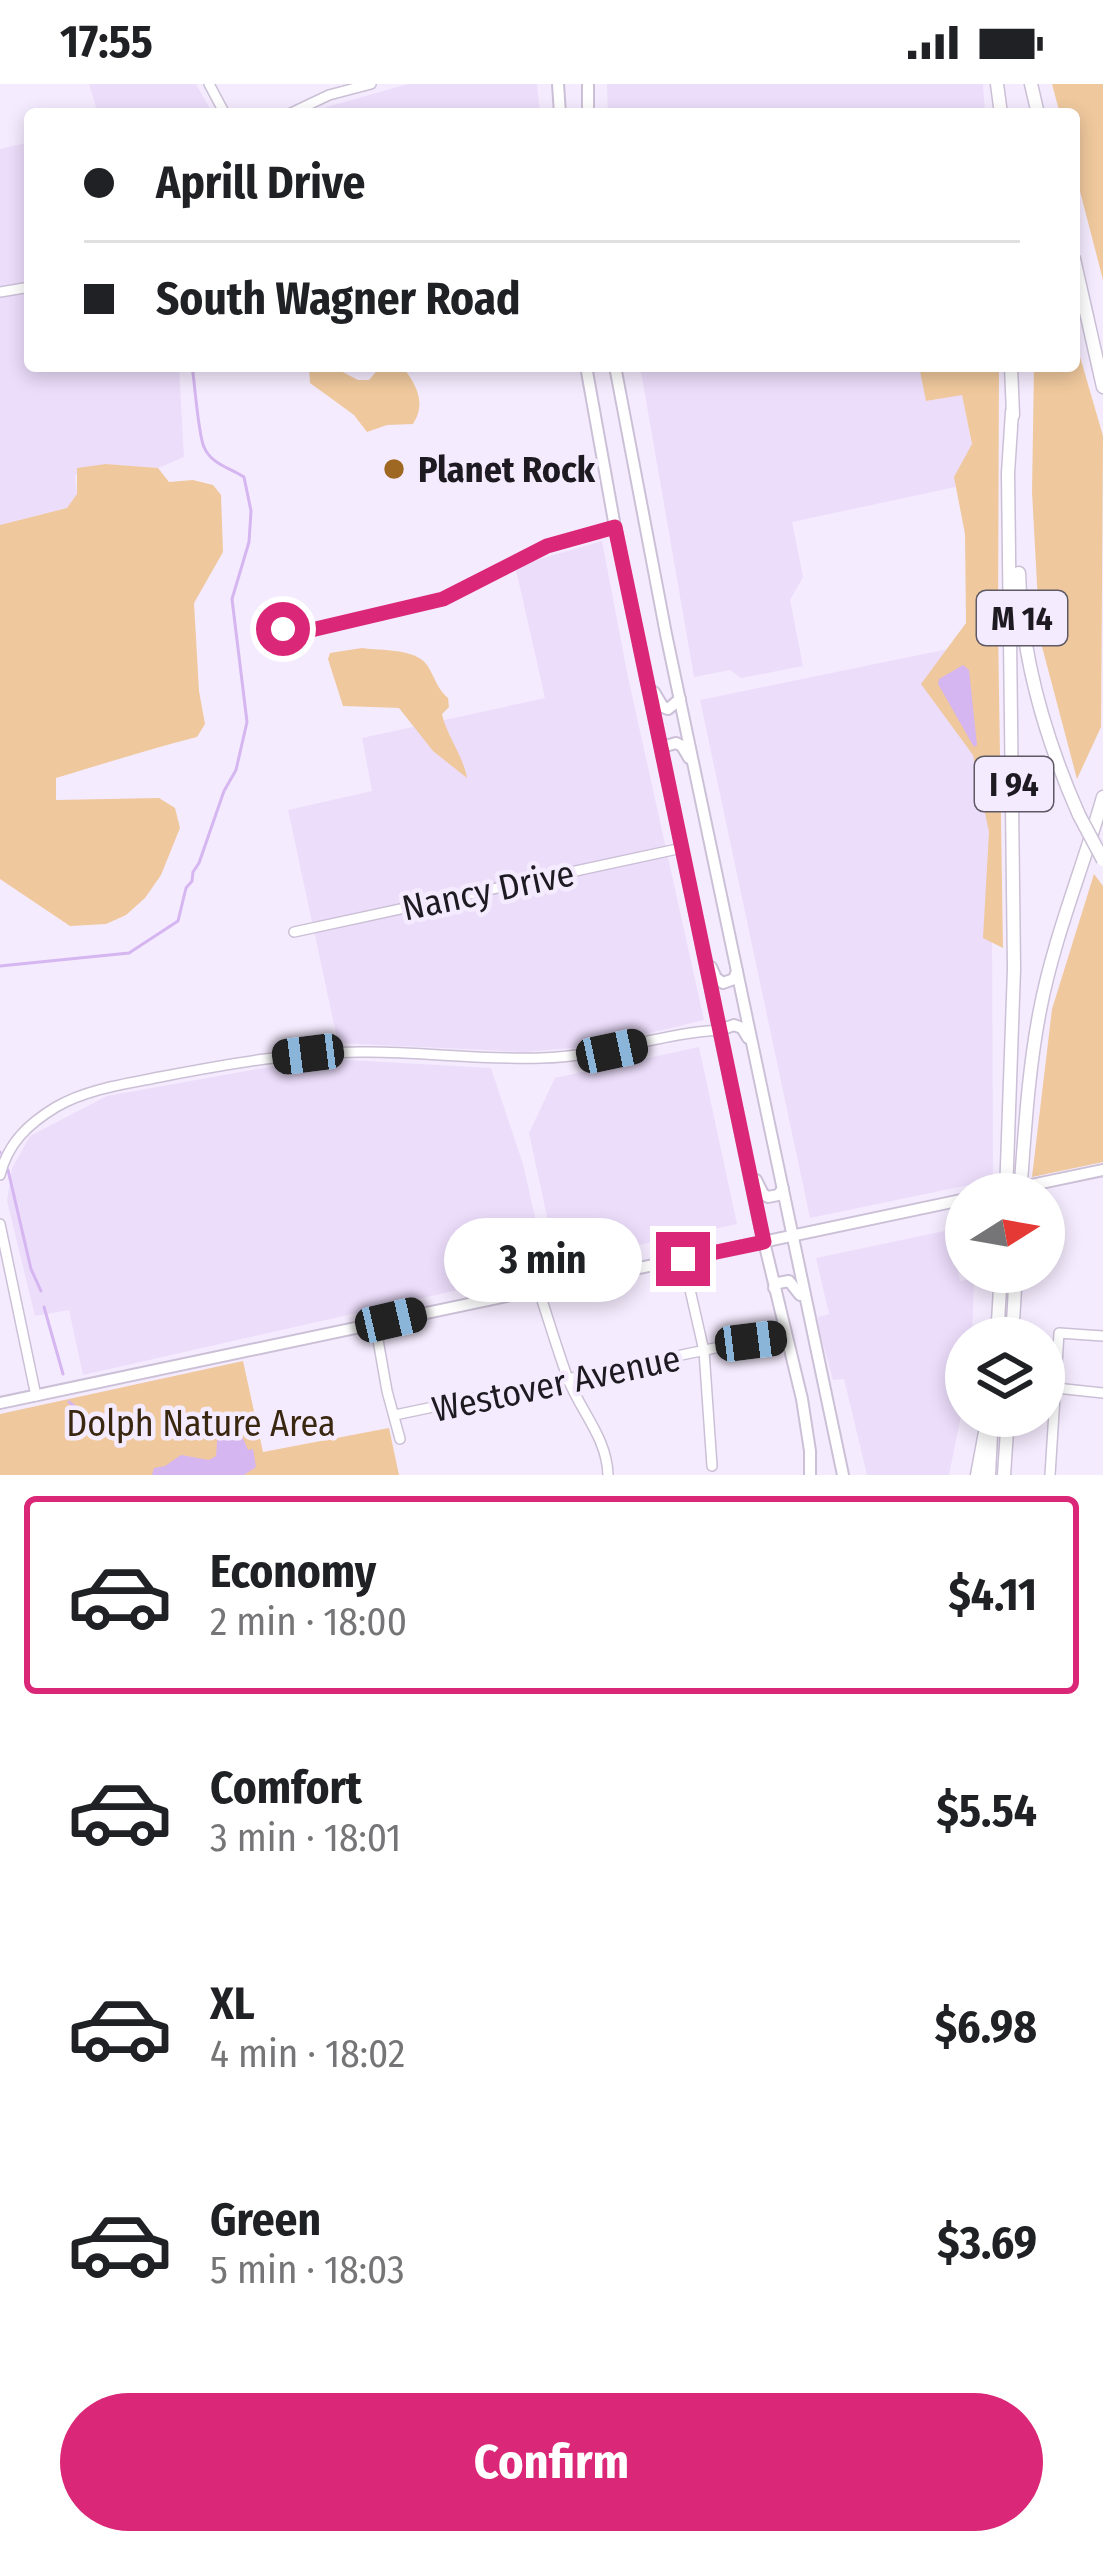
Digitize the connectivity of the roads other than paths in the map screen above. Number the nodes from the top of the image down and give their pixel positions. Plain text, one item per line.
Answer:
1 (371, 84) edge
2 (301, 108) edge
3 (1080, 283) edge
4 (1086, 307) junction
5 (1103, 357) edge
6 (587, 372) edge
7 (614, 372) edge
8 (1011, 372) edge
9 (1103, 387) edge
10 (1012, 412) junction
11 (615, 527) junction
12 (277, 626) dead end
13 (648, 678) junction
14 (680, 700) junction
15 (662, 746) junction
16 (695, 772) junction
17 (1103, 797) edge
18 (682, 848) junction
19 (1103, 860) edge
20 (294, 932) dead end
21 (703, 948) junction
22 (737, 970) junction
23 (720, 1030) junction
24 (755, 1058) junction
25 (746, 1154) junction
26 (1103, 1170) edge
27 (1007, 1173) edge
28 (1022, 1173) edge
29 (0, 1175) edge
30 (1065, 1178) edge
31 (783, 1189) junction
32 (945, 1203) edge
33 (0, 1224) edge
34 (792, 1236) junction
35 (764, 1242) junction
36 (683, 1259) junction
37 (538, 1288) junction
38 (774, 1288) junction
39 (808, 1315) junction
40 (375, 1323) junction
41 (1065, 1333) edge
42 (1103, 1336) edge
43 (787, 1337) junction
44 (704, 1352) junction
45 (568, 1380) junction
46 (1065, 1389) edge
47 (1103, 1393) edge
48 (36, 1396) junction
49 (0, 1403) edge
50 (395, 1415) junction
51 (985, 1437) edge
52 (989, 1437) edge
53 (1007, 1437) edge
54 (1053, 1437) edge
55 (400, 1439) dead end
56 (712, 1466) dead end
57 (608, 1475) edge
58 (810, 1475) edge
59 (843, 1475) edge
60 (977, 1475) edge
61 (988, 1475) edge
62 (1004, 1475) edge
63 (1050, 1475) edge

1 - 2 street
3 - 4 highway
4 - 5 highway
4 - 9 highway
6 - 11 main road
7 - 14 main road
8 - 10 highway, I 94
10 - 19 highway, M 14, bridge
10 - 27 highway, I 94
11 - 12 street
11 - 13 main road
13 - 14 main road
13 - 15 main road
14 - 16 main road
15 - 16 main road
15 - 18 main road
16 - 22 main road
17 - 28 highway, I 94
18 - 20 street, Nancy Drive
18 - 21 main road
21 - 22 main road
21 - 23 main road
22 - 24 main road
23 - 24 main road
23 - 25 main road
23 - 29 street
24 - 31 main road
25 - 31 main road
25 - 35 main road
26 - 30 main road, bridge
31 - 34 main road
32 - 34 main road
33 - 48 street
34 - 35 main road
34 - 39 main road
35 - 36 main road
35 - 38 main road
36 - 37 main road
36 - 44 street
37 - 40 main road
37 - 45 street
38 - 39 main road
38 - 43 main road
39 - 59 main road
40 - 48 main road
40 - 50 street
41 - 42 street
43 - 44 street, Westover Avenue
43 - 58 main road
44 - 45 street, Westover Avenue
44 - 56 street
45 - 50 street, Westover Avenue
45 - 57 street
46 - 47 street
48 - 49 main road
50 - 55 street
51 - 60 highway
52 - 61 highway
53 - 62 highway
54 - 63 street

